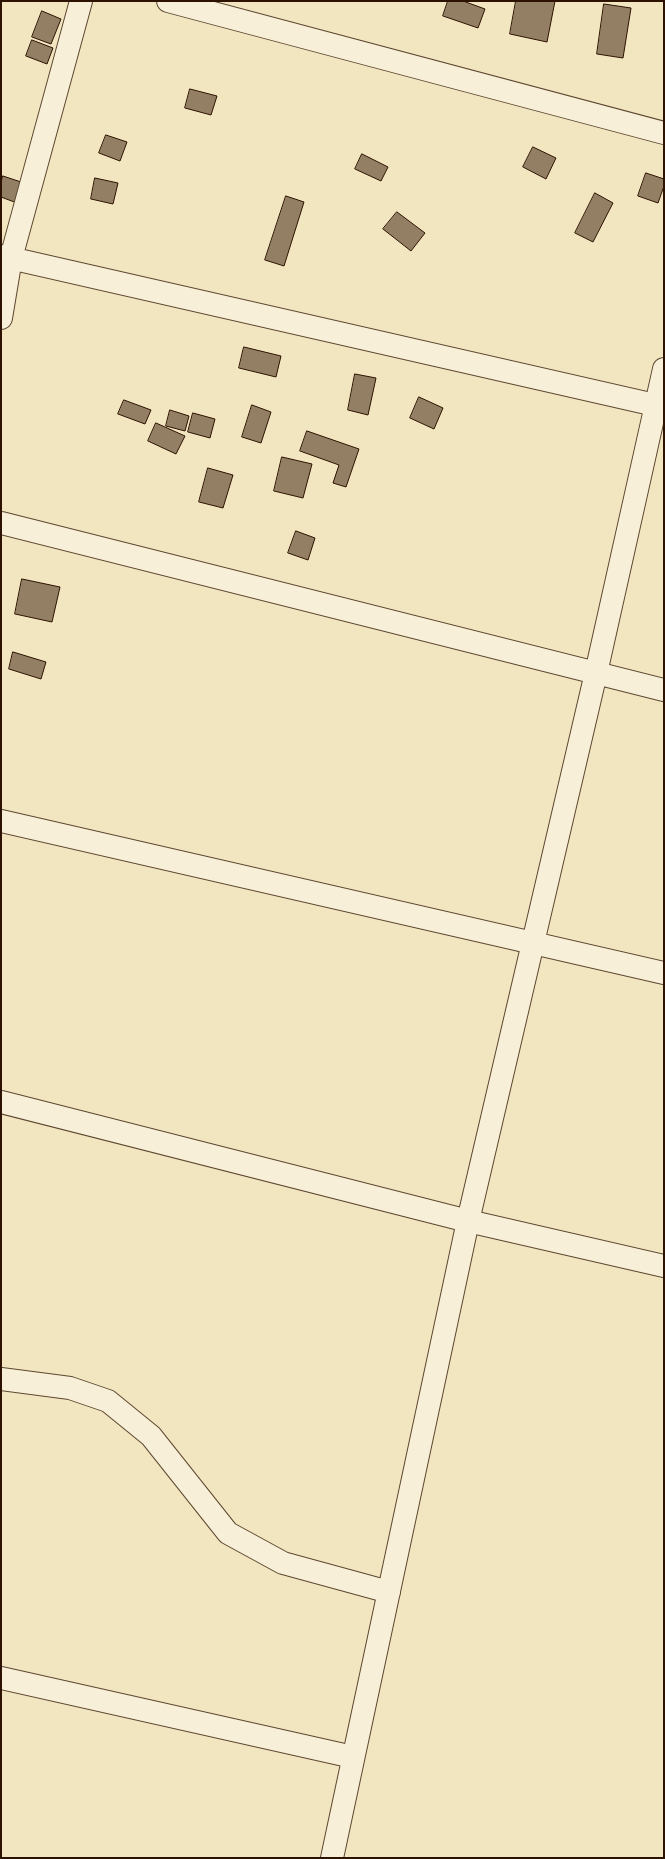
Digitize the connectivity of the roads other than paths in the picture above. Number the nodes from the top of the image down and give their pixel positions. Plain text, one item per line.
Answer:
1 (81, 1) edge
2 (168, 1) edge
3 (664, 133) edge
4 (6, 257) edge
5 (1, 318) edge
6 (664, 369) edge
7 (660, 406) edge
8 (1, 523) edge
9 (596, 673) junction
10 (664, 690) edge
11 (1, 821) edge
12 (533, 942) junction
13 (664, 973) edge
14 (1, 1102) edge
15 (468, 1220) junction
16 (664, 1266) edge
17 (1, 1379) edge
18 (388, 1592) junction
19 (1, 1678) edge
20 (353, 1757) junction
21 (332, 1858) edge

1 - 4 street
2 - 3 street
4 - 5 street
4 - 7 street
6 - 7 street
7 - 9 street
8 - 9 street
9 - 10 street
9 - 12 street
11 - 12 street
12 - 13 street
12 - 15 street
14 - 15 street
15 - 16 street
15 - 18 street
17 - 18 street
18 - 20 street
19 - 20 street
20 - 21 street

